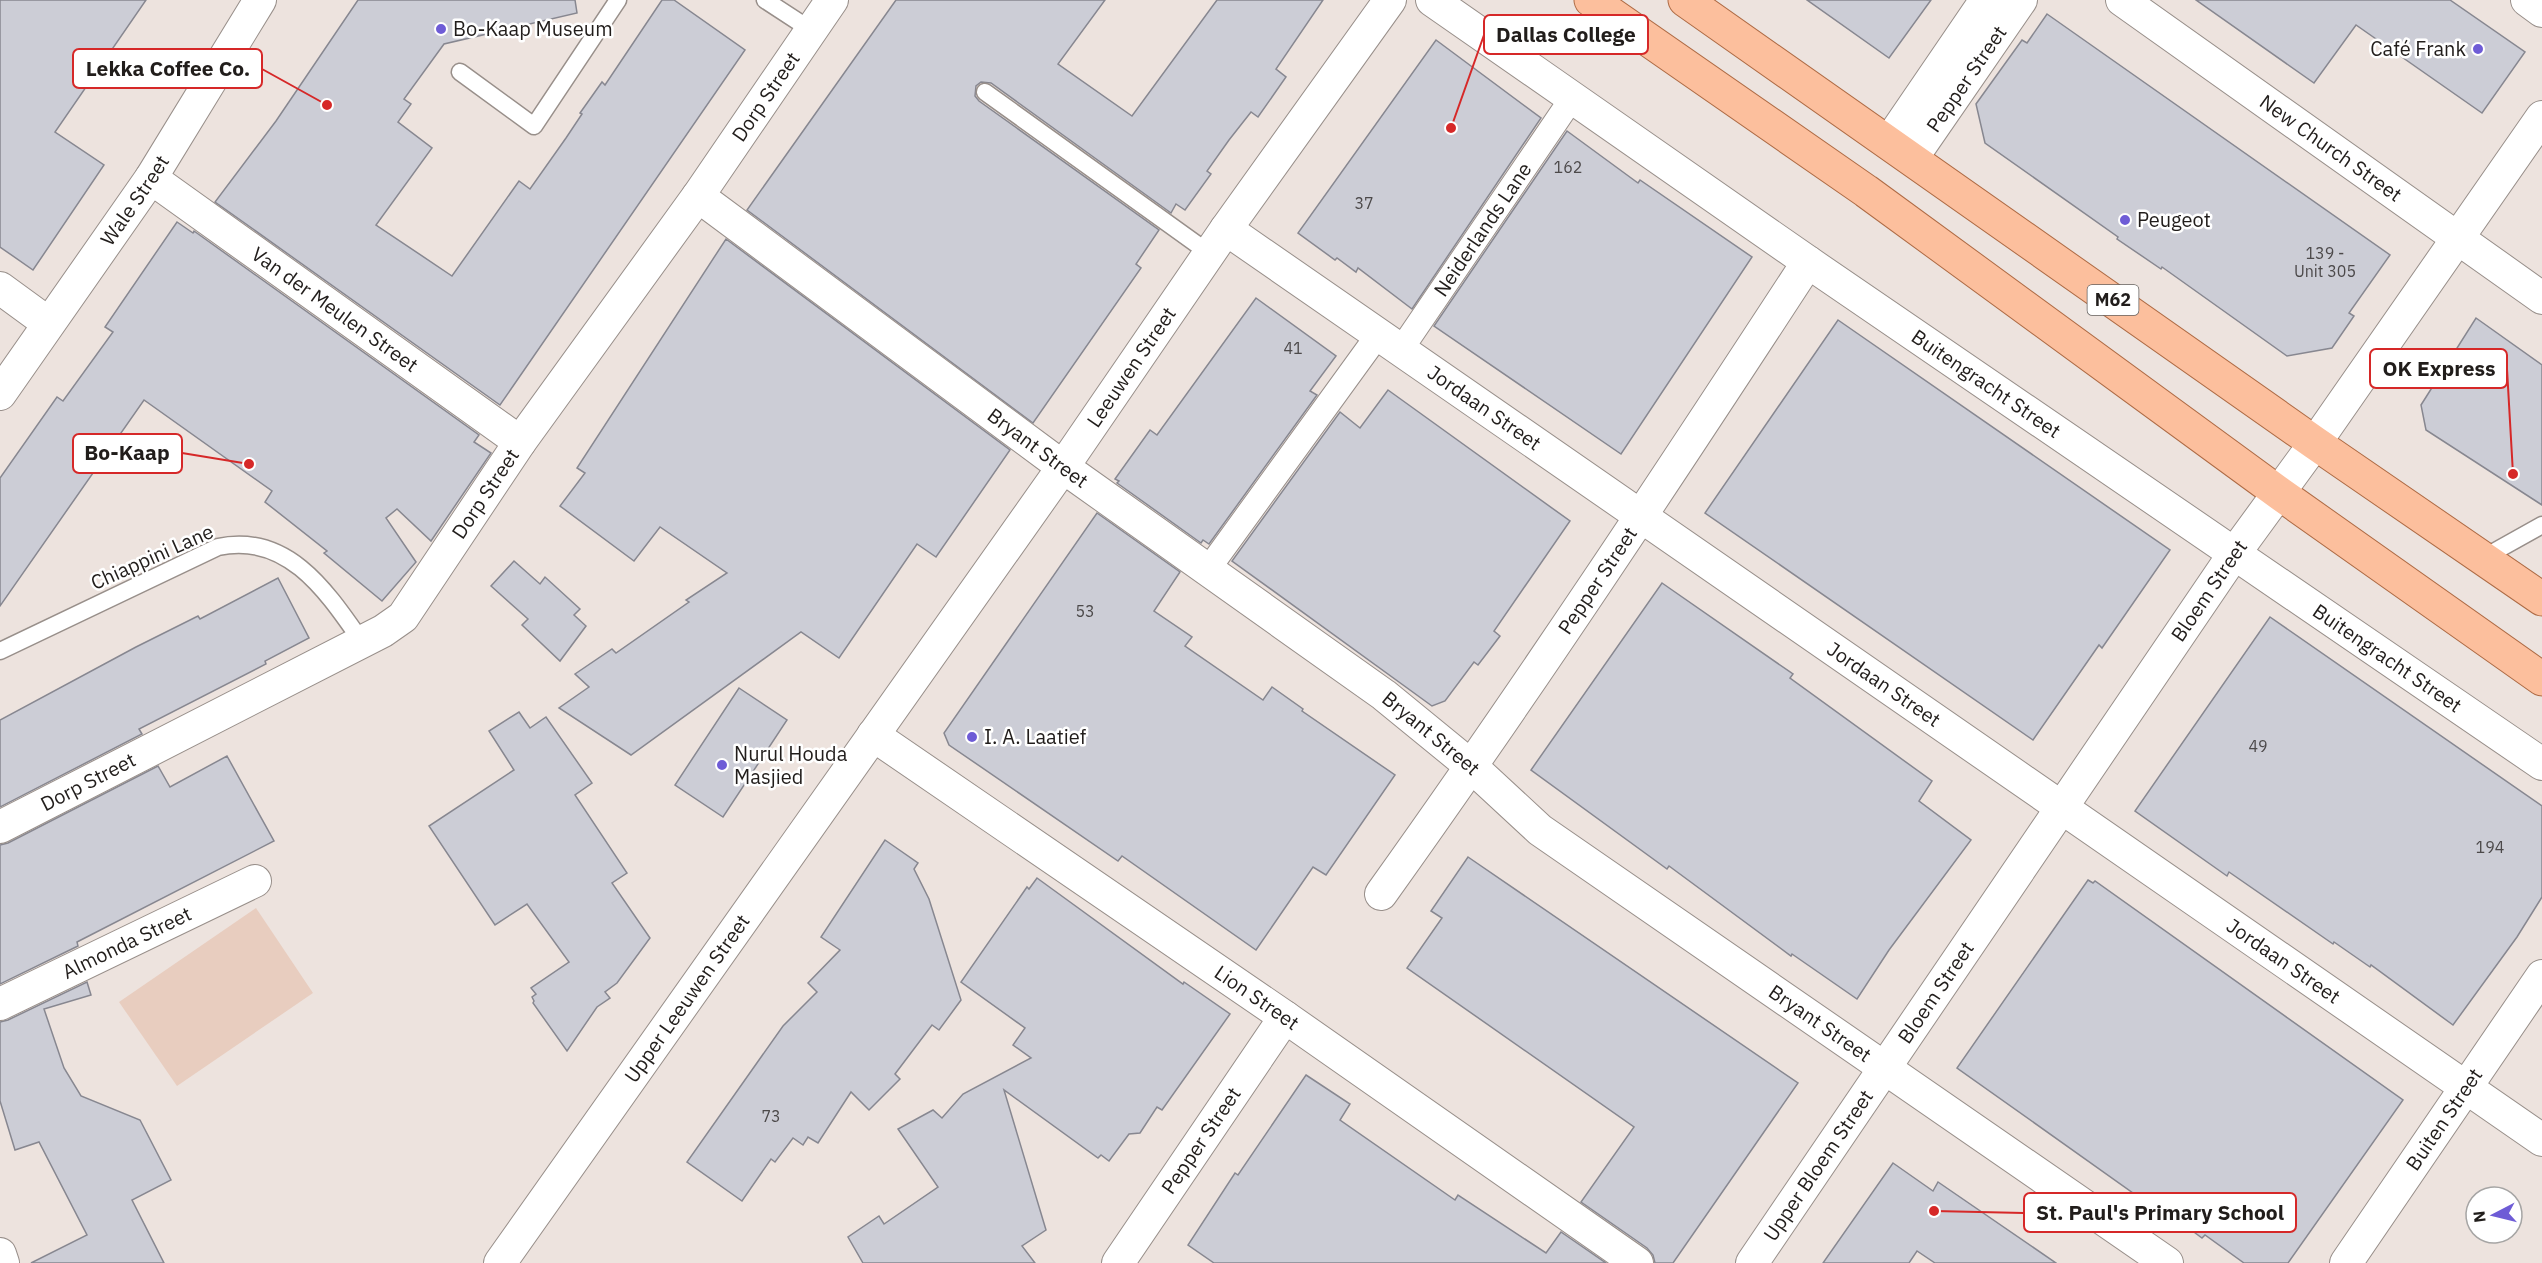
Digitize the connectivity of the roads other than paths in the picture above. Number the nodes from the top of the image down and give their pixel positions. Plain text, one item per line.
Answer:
1 (260, 0) edge
2 (618, 0) edge
3 (765, 0) edge
4 (832, 0) edge
5 (1390, 0) edge
6 (1432, 0) edge
7 (1591, 0) edge
8 (1685, 0) edge
9 (1986, 0) edge
10 (2021, 0) edge
11 (2122, 0) edge
12 (2527, 0) edge
13 (2542, 11) edge
14 (811, 30) junction
15 (460, 72) dead end
16 (985, 92) dead end
17 (1566, 107) dead end
18 (2542, 117) edge
19 (1901, 150) junction
20 (151, 178) junction
21 (698, 196) junction
22 (2458, 238) junction
23 (1217, 241) junction
24 (1808, 262) junction
25 (0, 288) edge
26 (2542, 298) edge
27 (48, 323) junction
28 (1389, 343) junction
29 (0, 394) edge
30 (520, 442) junction
31 (2315, 443) junction
32 (1063, 467) junction
33 (2278, 493) junction
34 (1642, 516) junction
35 (2542, 525) edge
36 (2234, 555) junction
37 (2483, 558) junction
38 (1209, 568) junction
39 (2542, 599) edge
40 (362, 642) junction
41 (0, 651) edge
42 (2542, 679) edge
43 (873, 735) junction
44 (2542, 764) edge
45 (1472, 767) junction
46 (2062, 808) junction
47 (0, 827) edge
48 (255, 881) dead end
49 (1381, 894) dead end
50 (2542, 976) edge
51 (0, 1004) edge
52 (1285, 1017) junction
53 (1884, 1068) junction
54 (2465, 1088) junction
55 (2542, 1140) edge
56 (0, 1254) edge
57 (1129, 1260) edge
58 (3, 1263) edge
59 (500, 1263) edge
60 (1637, 1263) edge
61 (1752, 1263) edge
62 (2167, 1263) edge
63 (2346, 1263) edge

1 - 20 street, Wale Street
2 - 15 lane
3 - 14 lane
4 - 14 street, Dorp Street
5 - 23 street, Leeuwen Street
6 - 24 street, Buitengracht Street
7 - 33 main road
8 - 19 main road, M62
9 - 19 street, Pepper Street
10 - 19 street, Pepper Street
11 - 22 street, New Church Street
12 - 13 street
14 - 21 street, Dorp Street
16 - 23 lane
17 - 28 street, Neiderlands Lane
18 - 22 street, Bloem Street
19 - 31 main road, M62
20 - 27 street, Wale Street
20 - 30 street, Van der Meulen Street
21 - 30 street, Dorp Street
21 - 32 street, Bryant Street
22 - 26 street, New Church Street
22 - 31 street, Bloem Street
23 - 28 street, Jordaan Street
23 - 32 street, Leeuwen Street
24 - 34 street, Pepper Street
24 - 36 street, Buitengracht Street
25 - 27 street
27 - 29 street, Wale Street
28 - 34 street, Jordaan Street
28 - 38 street, Neiderlands Lane
30 - 40 street, Dorp Street
31 - 33 street, Bloem Street
31 - 37 main road, M62
32 - 38 street, Bryant Street
32 - 43 street, Leeuwen Street
33 - 36 street, Bloem Street
33 - 42 main road
34 - 45 street, Pepper Street
34 - 46 street, Jordaan Street
35 - 37 lane
36 - 44 street, Buitengracht Street
36 - 46 street, Bloem Street
37 - 39 main road, M62
38 - 45 street, Bryant Street
40 - 41 lane, Chiappini Lane
40 - 47 street, Dorp Street
43 - 52 street, Lion Street
43 - 59 street, Upper Leeuwen Street
45 - 49 street, Pepper Street
45 - 53 street, Bryant Street
46 - 53 street, Bloem Street
46 - 54 street, Jordaan Street
48 - 51 street, Almonda Street
50 - 54 street, Buiten Street
52 - 57 street, Pepper Street
52 - 60 street, Lion Street
53 - 61 street, Upper Bloem Street
53 - 62 street, Bryant Street
54 - 55 street, Jordaan Street
54 - 63 street, Buiten Street
56 - 58 street

